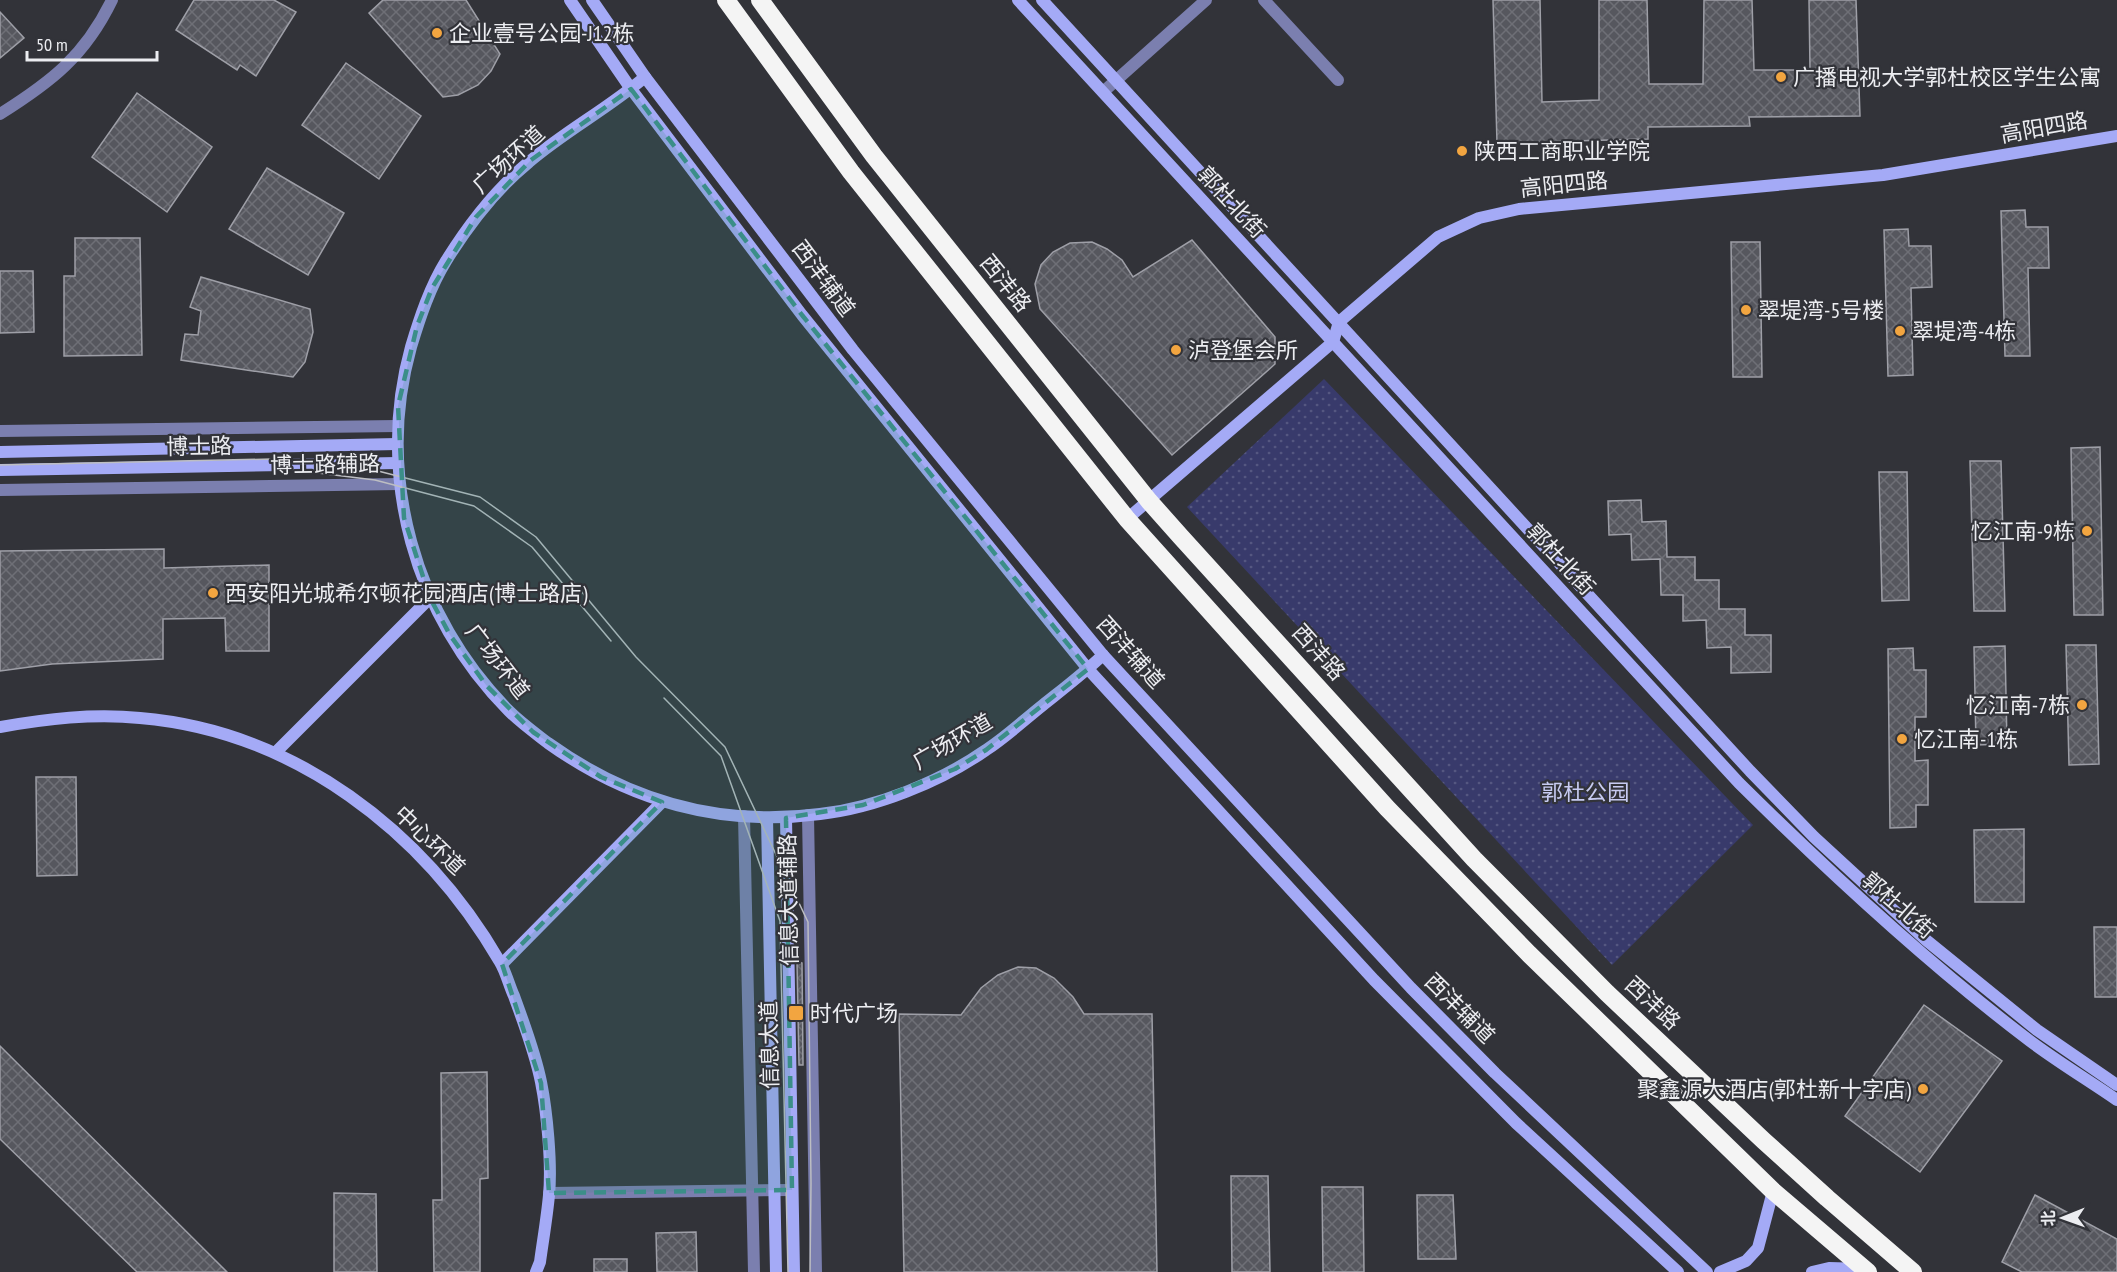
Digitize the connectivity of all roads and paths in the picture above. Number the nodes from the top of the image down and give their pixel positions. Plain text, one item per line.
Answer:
1 (112, 0) edge
2 (570, 0) edge
3 (592, 0) edge
4 (726, 0) edge
5 (760, 0) edge
6 (1018, 0) edge
7 (1042, 0) edge
8 (1206, 0) edge
9 (1264, 0) edge
10 (645, 77) junction
11 (1116, 80) junction
12 (1338, 80) dead end
13 (631, 89) junction
14 (1103, 92) junction
15 (0, 114) edge
16 (2117, 136) edge
17 (1339, 322) junction
18 (1332, 342) junction
19 (398, 426) junction
20 (0, 431) edge
21 (397, 444) junction
22 (0, 452) edge
23 (398, 463) junction
24 (0, 470) edge
25 (399, 484) junction
26 (0, 490) edge
27 (1149, 501) junction
28 (1127, 519) junction
29 (430, 598) junction
30 (1103, 655) junction
31 (1088, 669) junction
32 (0, 726) edge
33 (276, 752) junction
34 (662, 802) junction
35 (808, 815) junction
36 (744, 816) junction
37 (767, 818) junction
38 (786, 818) junction
39 (502, 964) junction
40 (2117, 1085) edge
41 (2117, 1100) edge
42 (792, 1190) junction
43 (752, 1191) junction
44 (775, 1191) junction
45 (1773, 1191) junction
46 (549, 1193) junction
47 (1866, 1270) edge
48 (536, 1272) edge
49 (754, 1272) edge
50 (776, 1272) edge
51 (794, 1272) edge
52 (816, 1272) edge
53 (1678, 1272) edge
54 (1707, 1272) edge
55 (1720, 1272) edge
56 (1812, 1272) edge
57 (1913, 1272) edge

1 - 15 street
2 - 13 street, 西沣辅道
3 - 10 street, 西沣辅道
4 - 28 highway
5 - 27 highway, 西沣路
6 - 14 street, 郭杜北街
7 - 11 street, 郭杜北街
8 - 11 street
9 - 12 street
10 - 13 street, 广场环道
10 - 30 street, 西沣辅道
11 - 14 street
11 - 17 street, 郭杜北街
13 - 19 street, 广场环道
13 - 31 street, 西沣辅道
14 - 18 street, 郭杜北街
16 - 17 street, 高阳四路
17 - 18 street
17 - 40 street, 郭杜北街
18 - 27 street
18 - 41 street, 郭杜北街
19 - 20 street, 博士路辅路
19 - 21 street, 广场环道
21 - 22 street, 博士路
21 - 23 street, 广场环道
23 - 24 street, 博士路
23 - 25 street, 广场环道
25 - 26 street, 博士路辅路
25 - 29 street, 广场环道
27 - 28 street
27 - 57 highway, 西沣路
28 - 45 highway
29 - 33 street
29 - 34 street, 广场环道
30 - 31 street, 广场环道
30 - 54 street, 西沣辅道
31 - 35 street, 广场环道
31 - 53 street, 西沣辅道
32 - 33 street, 中心环道
33 - 39 street, 中心环道
34 - 36 street, 广场环道
34 - 39 street
35 - 38 street, 广场环道
35 - 52 street, 信息大道辅路
36 - 37 street, 广场环道
36 - 43 street, 信息大道辅路
37 - 38 street, 广场环道
37 - 44 street, 信息大道
38 - 42 street, 信息大道
39 - 46 street, 中心环道
42 - 44 street
42 - 51 street, 信息大道
43 - 44 street
43 - 46 street
43 - 49 street, 信息大道辅路
44 - 50 street, 信息大道
45 - 47 highway
45 - 55 street
46 - 48 street, 中心环道
47 - 56 street

